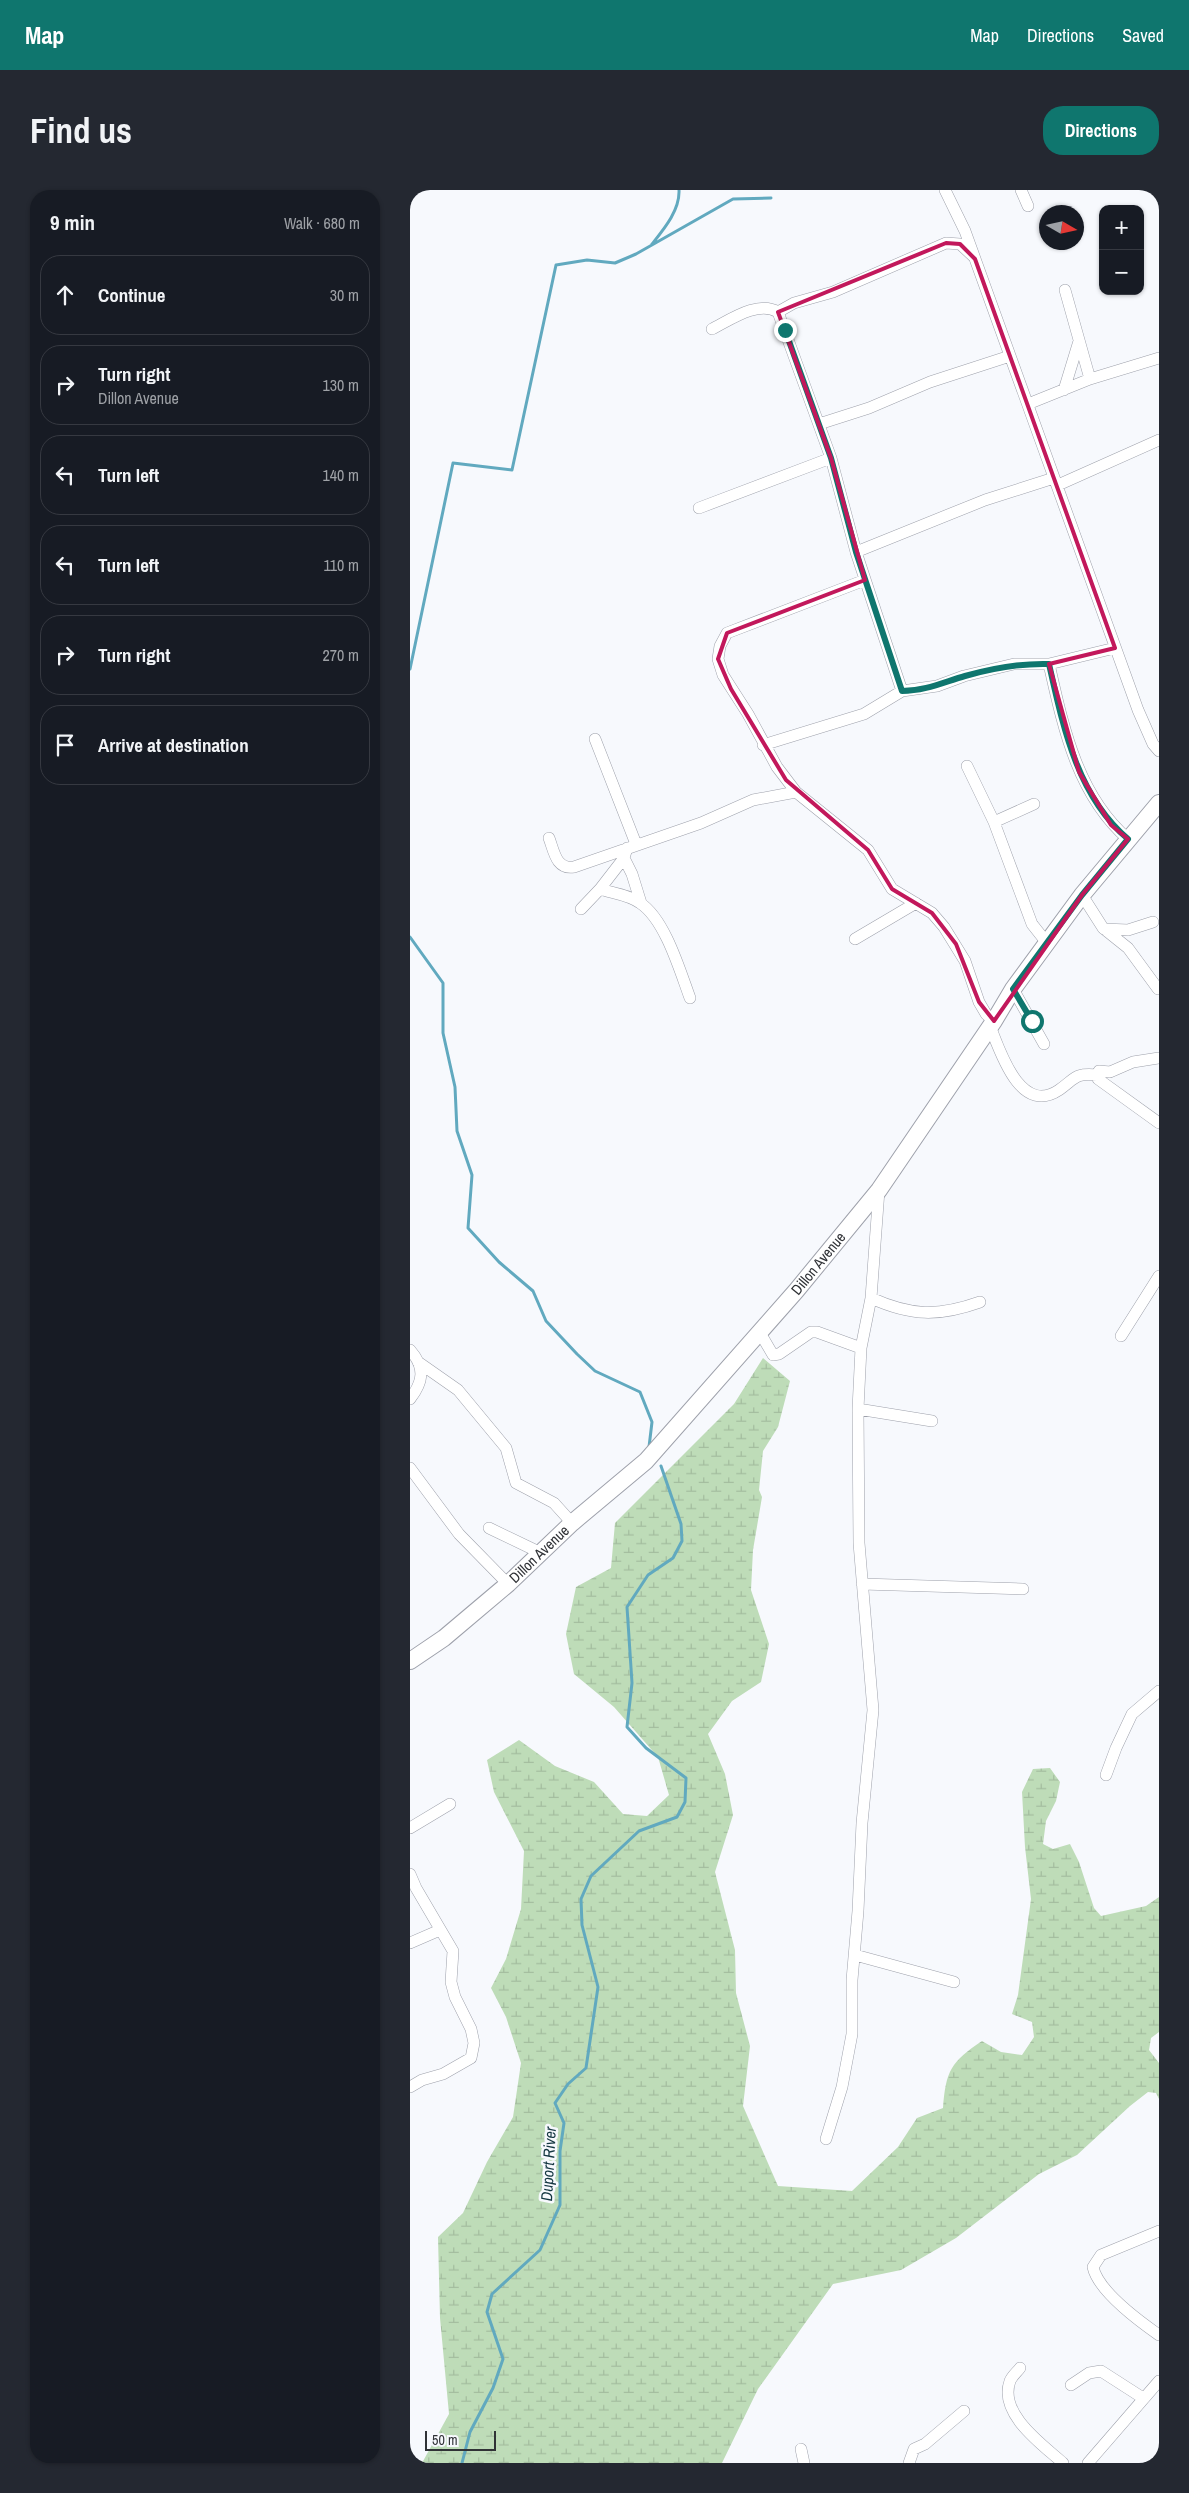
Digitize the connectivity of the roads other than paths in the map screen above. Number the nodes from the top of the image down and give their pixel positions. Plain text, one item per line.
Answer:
1 (945, 190) edge
2 (1021, 190) edge
3 (1028, 206) dead end
4 (975, 259) junction
5 (1065, 290) dead end
6 (778, 312) junction
7 (712, 329) dead end
8 (1079, 341) junction
9 (1010, 356) junction
10 (1159, 358) edge
11 (1090, 379) junction
12 (1064, 390) junction
13 (1028, 404) junction
14 (818, 424) junction
15 (1159, 440) edge
16 (831, 458) junction
17 (1056, 481) junction
18 (699, 508) dead end
19 (856, 552) junction
20 (865, 580) junction
21 (1115, 648) junction
22 (1049, 664) junction
23 (902, 691) junction
24 (596, 739) dead end
25 (763, 745) junction
26 (1159, 751) edge
27 (967, 766) dead end
28 (796, 792) junction
29 (1159, 803) edge
30 (1034, 804) dead end
31 (994, 822) junction
32 (550, 838) dead end
33 (1128, 839) junction
34 (629, 850) junction
35 (600, 888) junction
36 (1082, 895) junction
37 (640, 902) junction
38 (916, 903) junction
39 (582, 909) dead end
40 (1153, 922) dead end
41 (1103, 928) junction
42 (855, 939) dead end
43 (1047, 943) junction
44 (1013, 989) junction
45 (1158, 989) edge
46 (690, 998) dead end
47 (992, 1023) junction
48 (1044, 1044) dead end
49 (1159, 1058) edge
50 (1097, 1075) junction
51 (1159, 1123) edge
52 (879, 1190) junction
53 (1157, 1283) edge
54 (871, 1298) junction
55 (980, 1302) dead end
56 (759, 1331) junction
57 (1121, 1336) dead end
58 (861, 1348) junction
59 (410, 1350) edge
60 (418, 1362) junction
61 (410, 1399) edge
62 (858, 1409) junction
63 (932, 1422) dead end
64 (410, 1468) edge
65 (572, 1523) junction
66 (489, 1528) dead end
67 (541, 1553) junction
68 (508, 1584) junction
69 (862, 1584) junction
70 (1023, 1589) dead end
71 (410, 1661) edge
72 (1159, 1691) edge
73 (1106, 1775) dead end
74 (450, 1804) dead end
75 (410, 1828) edge
76 (410, 1874) edge
77 (440, 1930) junction
78 (410, 1943) edge
79 (855, 1955) junction
80 (954, 1982) dead end
81 (410, 2086) edge
82 (826, 2139) dead end
83 (1159, 2231) edge
84 (1159, 2335) edge
85 (1020, 2368) dead end
86 (1159, 2381) edge
87 (1071, 2385) dead end
88 (1143, 2398) junction
89 (964, 2411) dead end
90 (801, 2449) dead end
91 (804, 2463) edge
92 (909, 2463) edge
93 (1063, 2463) edge
94 (1088, 2463) edge

1 - 4 street
2 - 3 street
4 - 6 street
4 - 9 street
5 - 8 street
6 - 7 street
6 - 14 street
8 - 11 street
8 - 12 street
9 - 13 street
9 - 14 street
10 - 11 street
11 - 12 street
12 - 13 street
13 - 17 street
14 - 16 street
15 - 17 street
16 - 18 street
16 - 19 street
17 - 19 street
17 - 21 street
19 - 20 street
20 - 23 street
20 - 25 street
21 - 22 street
21 - 26 street
22 - 23 street
22 - 33 street
23 - 25 street
24 - 34 street
25 - 28 street
27 - 31 street
28 - 34 street
28 - 38 street
29 - 33 street, Dillon Avenue
30 - 31 street
31 - 43 street
32 - 34 street
33 - 36 street, Dillon Avenue
34 - 35 street
34 - 37 street
35 - 37 street
35 - 39 street
36 - 41 street
36 - 43 street, Dillon Avenue
37 - 46 street
38 - 42 street
38 - 47 street
40 - 41 street
41 - 45 street
43 - 44 street, Dillon Avenue
44 - 47 street, Dillon Avenue
44 - 48 street
47 - 50 street
47 - 52 street, Dillon Avenue
49 - 50 street
50 - 51 street
52 - 54 street
52 - 56 street, Dillon Avenue
53 - 57 street
54 - 55 street
54 - 58 street
56 - 58 street
56 - 65 street, Dillon Avenue
58 - 62 street
59 - 60 street
60 - 61 street
60 - 65 street
62 - 63 street
62 - 69 street
64 - 68 street
65 - 67 street, Dillon Avenue
66 - 67 street
67 - 68 street, Dillon Avenue
68 - 71 street, Dillon Avenue
69 - 70 street
69 - 79 street
72 - 73 street
74 - 75 street
76 - 77 street
77 - 78 street
77 - 81 street
79 - 80 street
79 - 82 street
83 - 84 street
85 - 93 street
86 - 88 street
87 - 88 street
88 - 94 street
89 - 92 street
90 - 91 street

